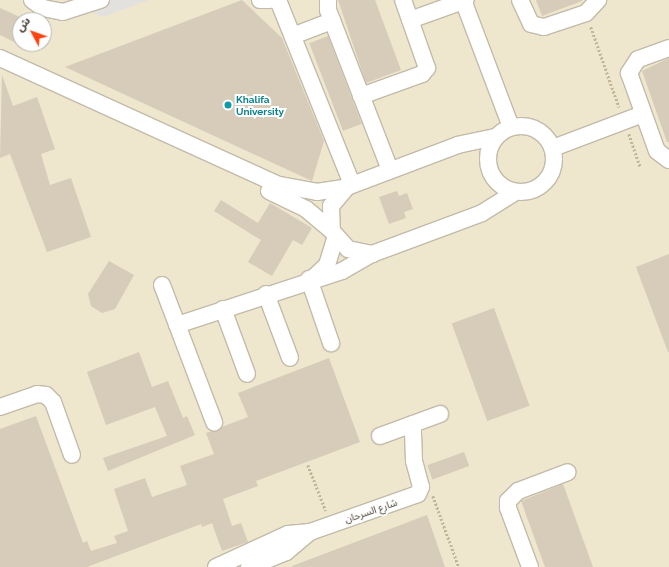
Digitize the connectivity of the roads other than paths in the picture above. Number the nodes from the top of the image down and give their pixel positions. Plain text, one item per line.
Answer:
1 (32, 0) edge
2 (101, 0) edge
3 (260, 0) edge
4 (270, 0) edge
5 (278, 0) edge
6 (328, 0) edge
7 (403, 0) edge
8 (464, 0) edge
9 (520, 0) edge
10 (598, 0) edge
11 (410, 20) junction
12 (332, 21) junction
13 (295, 35) junction
14 (669, 48) edge
15 (0, 58) edge
16 (0, 68) edge
17 (361, 96) junction
18 (643, 114) junction
19 (511, 127) junction
20 (495, 137) junction
21 (553, 148) junction
22 (669, 160) edge
23 (390, 170) junction
24 (349, 185) junction
25 (515, 192) junction
26 (334, 234) junction
27 (372, 254) junction
28 (311, 278) junction
29 (162, 285) dead end
30 (266, 294) junction
31 (223, 309) junction
32 (177, 324) junction
33 (331, 343) dead end
34 (290, 358) dead end
35 (248, 374) dead end
36 (0, 408) edge
37 (440, 414) dead end
38 (214, 422) dead end
39 (413, 424) junction
40 (380, 436) dead end
41 (72, 456) dead end
42 (568, 472) dead end
43 (310, 532) junction
44 (216, 567) edge
45 (249, 567) edge
46 (530, 567) edge

1 - 2 street
3 - 4 street
5 - 13 street
6 - 12 street
7 - 11 street
8 - 11 street
8 - 19 street
9 - 10 street
11 - 17 street
12 - 13 street
12 - 17 street
13 - 24 street
14 - 18 street
15 - 24 street
16 - 26 street
17 - 23 street
18 - 21 street
18 - 22 street
19 - 20 street
19 - 21 street
20 - 23 street
20 - 25 street
21 - 25 street
23 - 24 street
24 - 26 street
25 - 27 street
26 - 27 street
26 - 28 street
27 - 28 street
28 - 30 street
28 - 33 street
29 - 32 street
30 - 31 street
30 - 34 street
31 - 32 street
31 - 35 street
32 - 38 street
36 - 41 street
37 - 39 street
39 - 40 street
39 - 43 street, شارع السرحان
42 - 46 street
43 - 44 street, شارع السرحان
43 - 45 street, شارع السرحان

